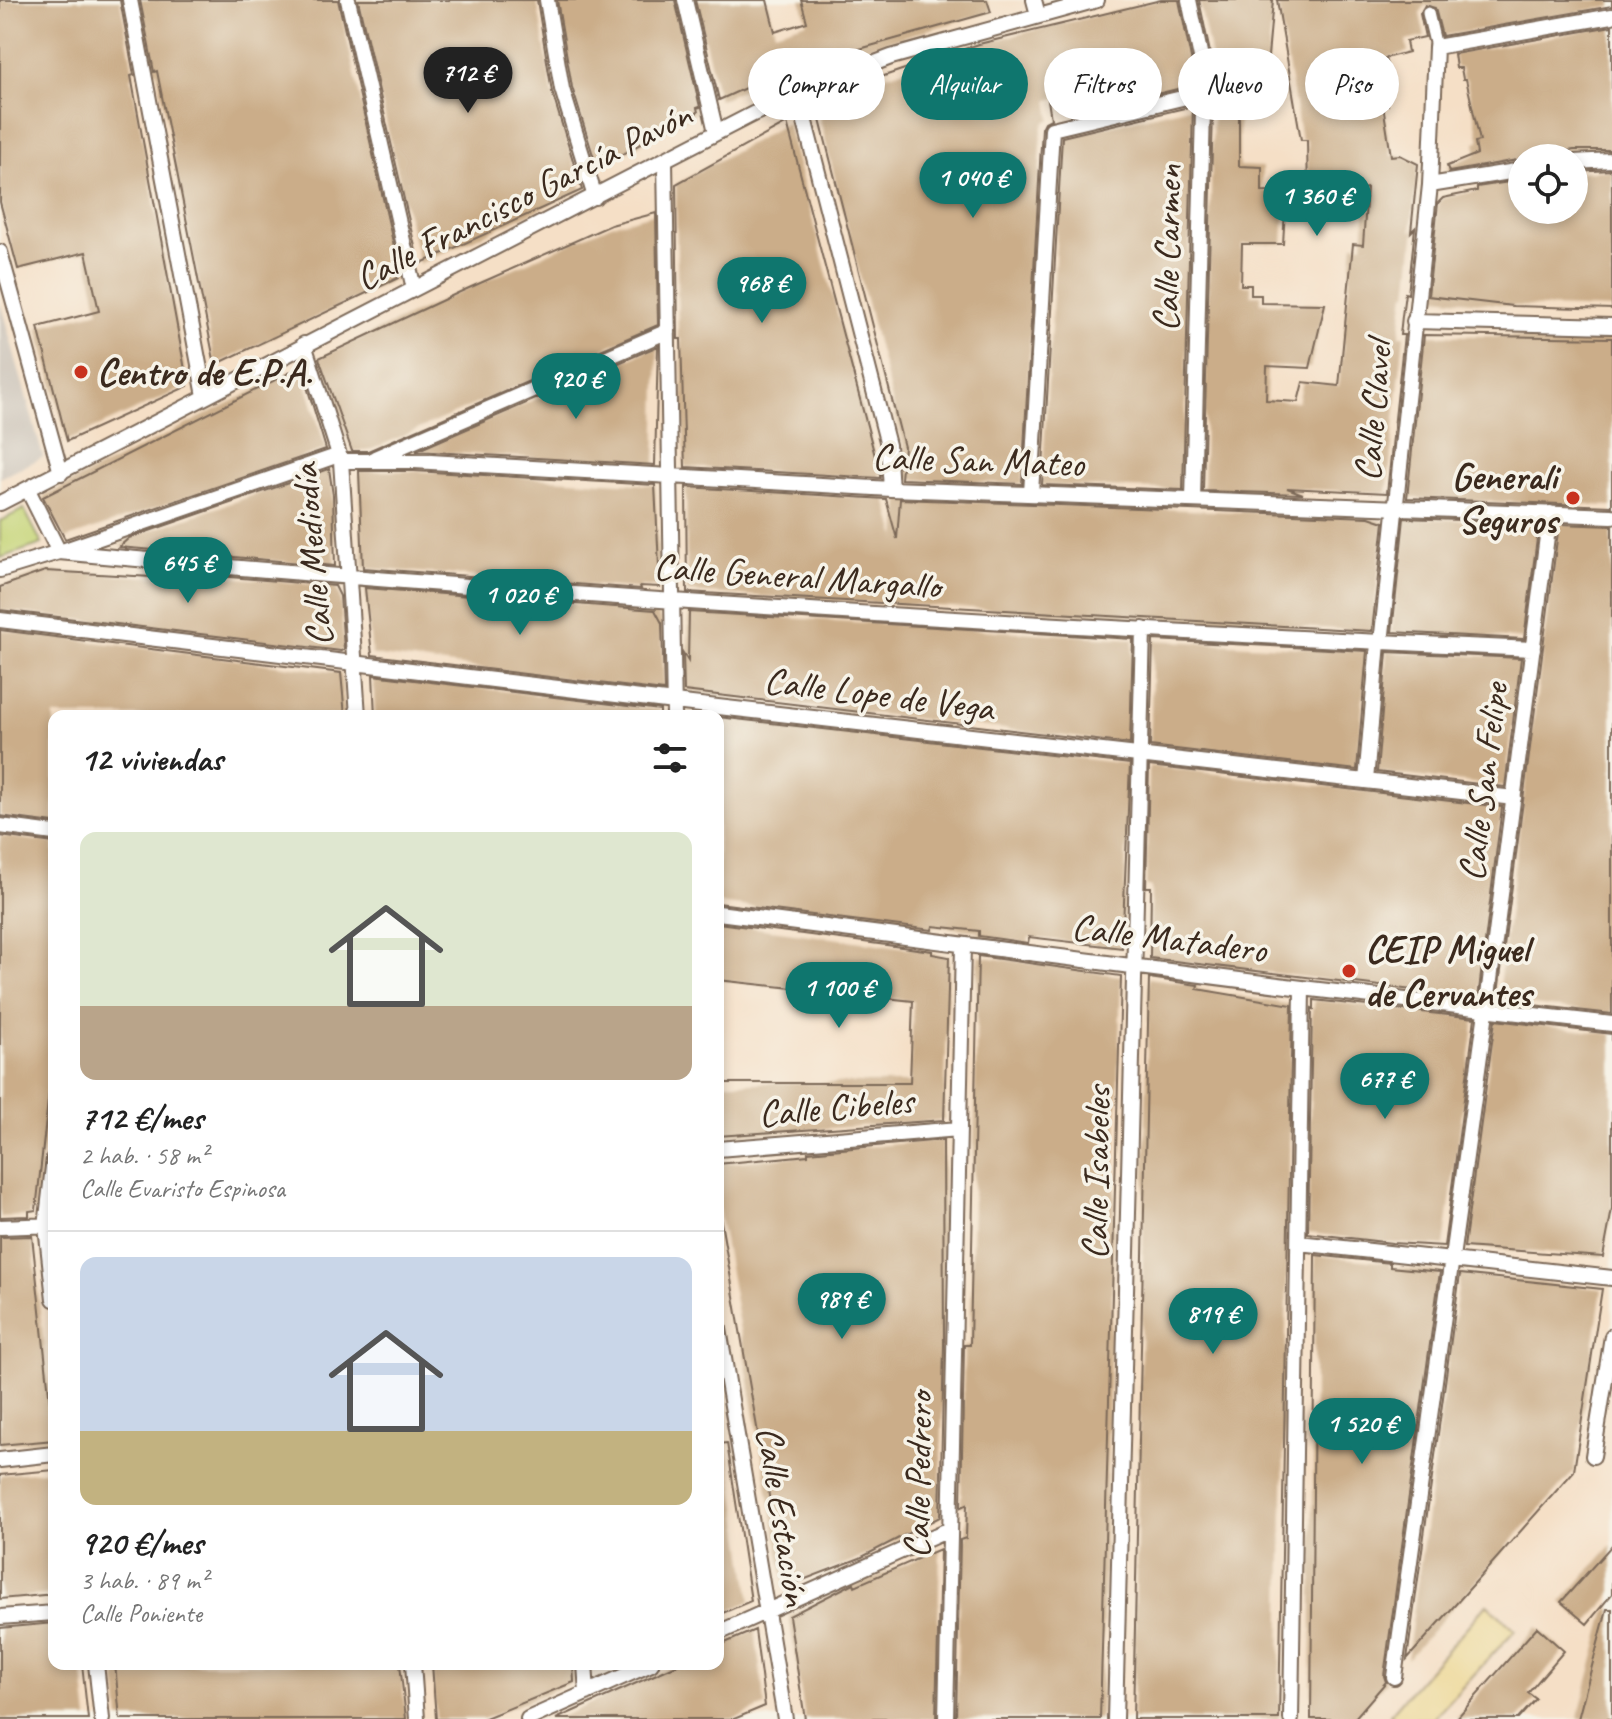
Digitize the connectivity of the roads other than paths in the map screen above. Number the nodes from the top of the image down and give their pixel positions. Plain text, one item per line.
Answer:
1 (130, 0) edge
2 (348, 0) edge
3 (547, 0) edge
4 (685, 0) edge
5 (1034, 0) edge
6 (1097, 0) edge
7 (1189, 0) edge
8 (1428, 13) dead end
9 (1038, 15) junction
10 (1612, 16) edge
11 (1436, 47) junction
12 (1199, 48) edge
13 (885, 59) edge
14 (1178, 99) edge
15 (748, 118) edge
16 (804, 120) edge
17 (1202, 120) edge
18 (716, 132) junction
19 (665, 160) junction
20 (1612, 160) edge
21 (1588, 161) edge
22 (1508, 172) edge
23 (1430, 185) junction
24 (595, 197) junction
25 (0, 252) edge
26 (414, 289) junction
27 (1414, 321) junction
28 (1612, 326) edge
29 (668, 331) junction
30 (304, 344) junction
31 (205, 396) junction
32 (340, 458) junction
33 (369, 461) junction
34 (61, 473) junction
35 (670, 477) junction
36 (891, 489) junction
37 (28, 490) junction
38 (1031, 494) junction
39 (1193, 500) junction
40 (0, 503) edge
41 (1396, 509) junction
42 (1550, 513) junction
43 (1612, 516) edge
44 (59, 552) junction
45 (0, 570) edge
46 (348, 578) junction
47 (672, 601) junction
48 (0, 620) edge
49 (1143, 629) junction
50 (1378, 643) junction
51 (1533, 649) junction
52 (354, 662) junction
53 (674, 709) edge
54 (358, 710) edge
55 (724, 714) edge
56 (1141, 757) junction
57 (1366, 781) junction
58 (1514, 798) junction
59 (0, 826) edge
60 (48, 832) edge
61 (724, 914) edge
62 (963, 945) junction
63 (1133, 966) junction
64 (1302, 988) junction
65 (1486, 1008) junction
66 (1612, 1024) edge
67 (959, 1129) junction
68 (724, 1149) edge
69 (48, 1226) edge
70 (0, 1227) edge
71 (1299, 1243) junction
72 (1451, 1259) junction
73 (1612, 1278) edge
74 (1612, 1336) edge
75 (724, 1386) edge
76 (48, 1455) edge
77 (1593, 1456) dead end
78 (0, 1460) edge
79 (948, 1530) junction
80 (766, 1612) junction
81 (48, 1613) edge
82 (0, 1617) edge
83 (724, 1630) edge
84 (97, 1670) edge
85 (413, 1670) edge
86 (585, 1670) edge
87 (638, 1670) edge
88 (1394, 1677) dead end
89 (587, 1693) junction
90 (102, 1719) edge
91 (417, 1719) edge
92 (528, 1719) edge
93 (785, 1719) edge
94 (946, 1719) edge
95 (1115, 1719) edge
96 (1291, 1719) edge

1 - 31 street
2 - 26 street
3 - 24 street
4 - 18 street
5 - 9 street
6 - 9 street, Calle Francisco García Pavón
7 - 12 street, Calle Carmen
8 - 11 street
9 - 13 street, Calle Francisco García Pavón
10 - 11 street
11 - 23 street, Calle Clavel
14 - 38 street
15 - 18 street, Calle Francisco García Pavón
16 - 36 street
17 - 39 street, Calle Carmen
18 - 19 street, Calle Francisco García Pavón
19 - 24 street, Calle Francisco García Pavón
19 - 29 street
20 - 21 street
22 - 23 street
23 - 27 street, Calle Clavel
24 - 26 street, Calle Francisco García Pavón
25 - 34 street
26 - 30 street, Calle Francisco García Pavón
27 - 28 street
27 - 41 street, Calle Clavel
29 - 33 street
29 - 35 street
30 - 31 street, Calle Francisco García Pavón
30 - 32 street, Calle Mediodía
31 - 34 street, Calle Francisco García Pavón
32 - 33 street, Calle San Mateo
32 - 44 street, Calle San Mateo
32 - 46 street, Calle Mediodía
33 - 35 street, Calle San Mateo
34 - 37 street, Calle Francisco García Pavón
35 - 36 street, Calle San Mateo
35 - 47 street
36 - 38 street, Calle San Mateo
37 - 40 street, Calle Francisco García Pavón
37 - 44 street
38 - 39 street, Calle San Mateo
39 - 41 street, Calle San Mateo
41 - 42 street, Calle San Mateo
41 - 50 street, Calle Clavel
42 - 43 street, Calle San Mateo
42 - 51 street, Calle San Felipe
44 - 45 street, Calle San Mateo
44 - 46 street, Calle General Margallo
46 - 47 street, Calle General Margallo
46 - 52 street, Calle Mediodía
47 - 49 street, Calle General Margallo
47 - 53 street
48 - 52 street, Calle Lope de Vega
49 - 50 street, Calle General Margallo
49 - 56 street, Calle Isabeles
50 - 51 street, Calle General Margallo
50 - 57 street, Calle Clavel
51 - 58 street, Calle San Felipe
52 - 53 street, Calle Lope de Vega
52 - 54 street, Calle Mediodía
55 - 56 street, Calle Lope de Vega
56 - 57 street, Calle Lope de Vega
56 - 63 street, Calle Isabeles
57 - 58 street, Calle Lope de Vega
58 - 65 street, Calle San Felipe
59 - 60 street
61 - 62 street, Calle Matadero
62 - 63 street, Calle Matadero
62 - 67 street, Calle Pedrero
63 - 64 street, Calle Matadero
63 - 95 street, Calle Isabeles
64 - 65 street, Calle Matadero
64 - 71 street
65 - 66 street, Calle Matadero
65 - 72 street, Calle San Felipe
67 - 68 street, Calle Cibeles
67 - 79 street, Calle Pedrero
69 - 70 street
71 - 72 street
71 - 96 street
72 - 73 street
72 - 88 street, Calle San Felipe
74 - 77 street
75 - 80 street, Calle Estación
76 - 78 street
79 - 80 street
79 - 94 street, Calle Pedrero
80 - 83 street
80 - 93 street, Calle Estación
81 - 82 street
84 - 90 street
85 - 91 street
86 - 89 street
87 - 89 street
89 - 92 street

